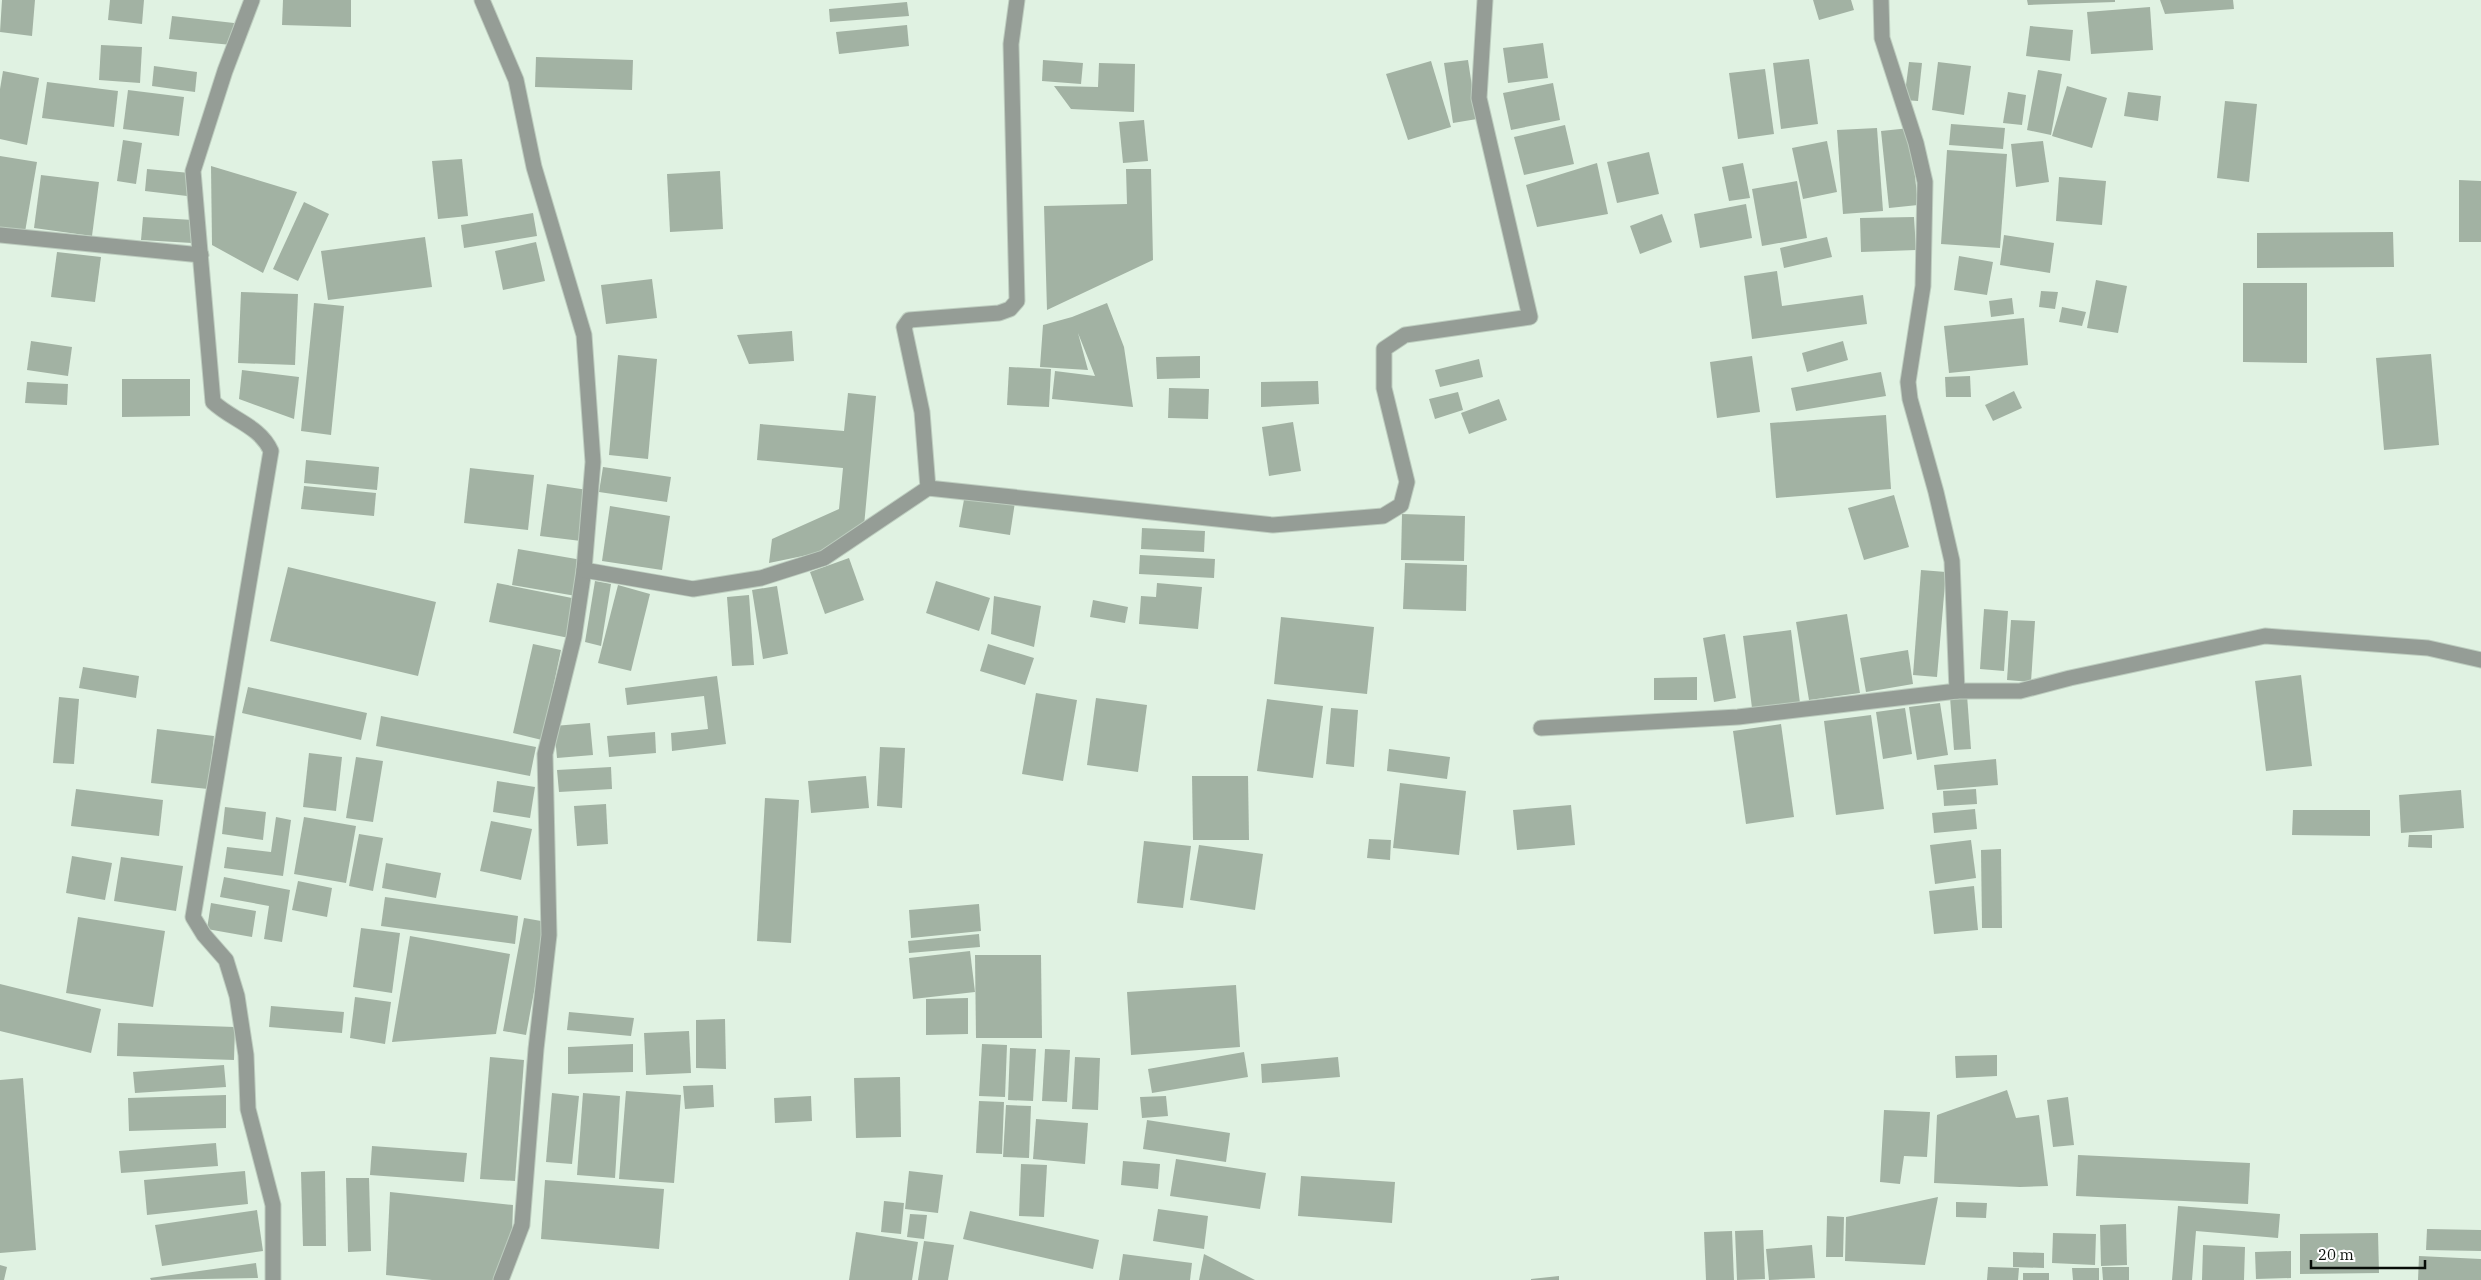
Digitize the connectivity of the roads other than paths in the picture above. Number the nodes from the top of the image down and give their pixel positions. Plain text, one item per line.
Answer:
1 (252, 0) edge
2 (482, 0) edge
3 (1017, 0) edge
4 (1485, 0) edge
5 (1881, 0) edge
6 (0, 235) edge
7 (201, 255) junction
8 (928, 488) junction
9 (584, 570) junction
10 (2481, 660) edge
11 (1957, 690) junction
12 (1541, 728) dead end
13 (273, 1280) edge
14 (501, 1280) edge

1 - 7 street
2 - 9 street
3 - 8 street
4 - 8 street
5 - 11 street
6 - 7 street
7 - 13 street
8 - 9 street
9 - 14 street
10 - 11 street
11 - 12 street

